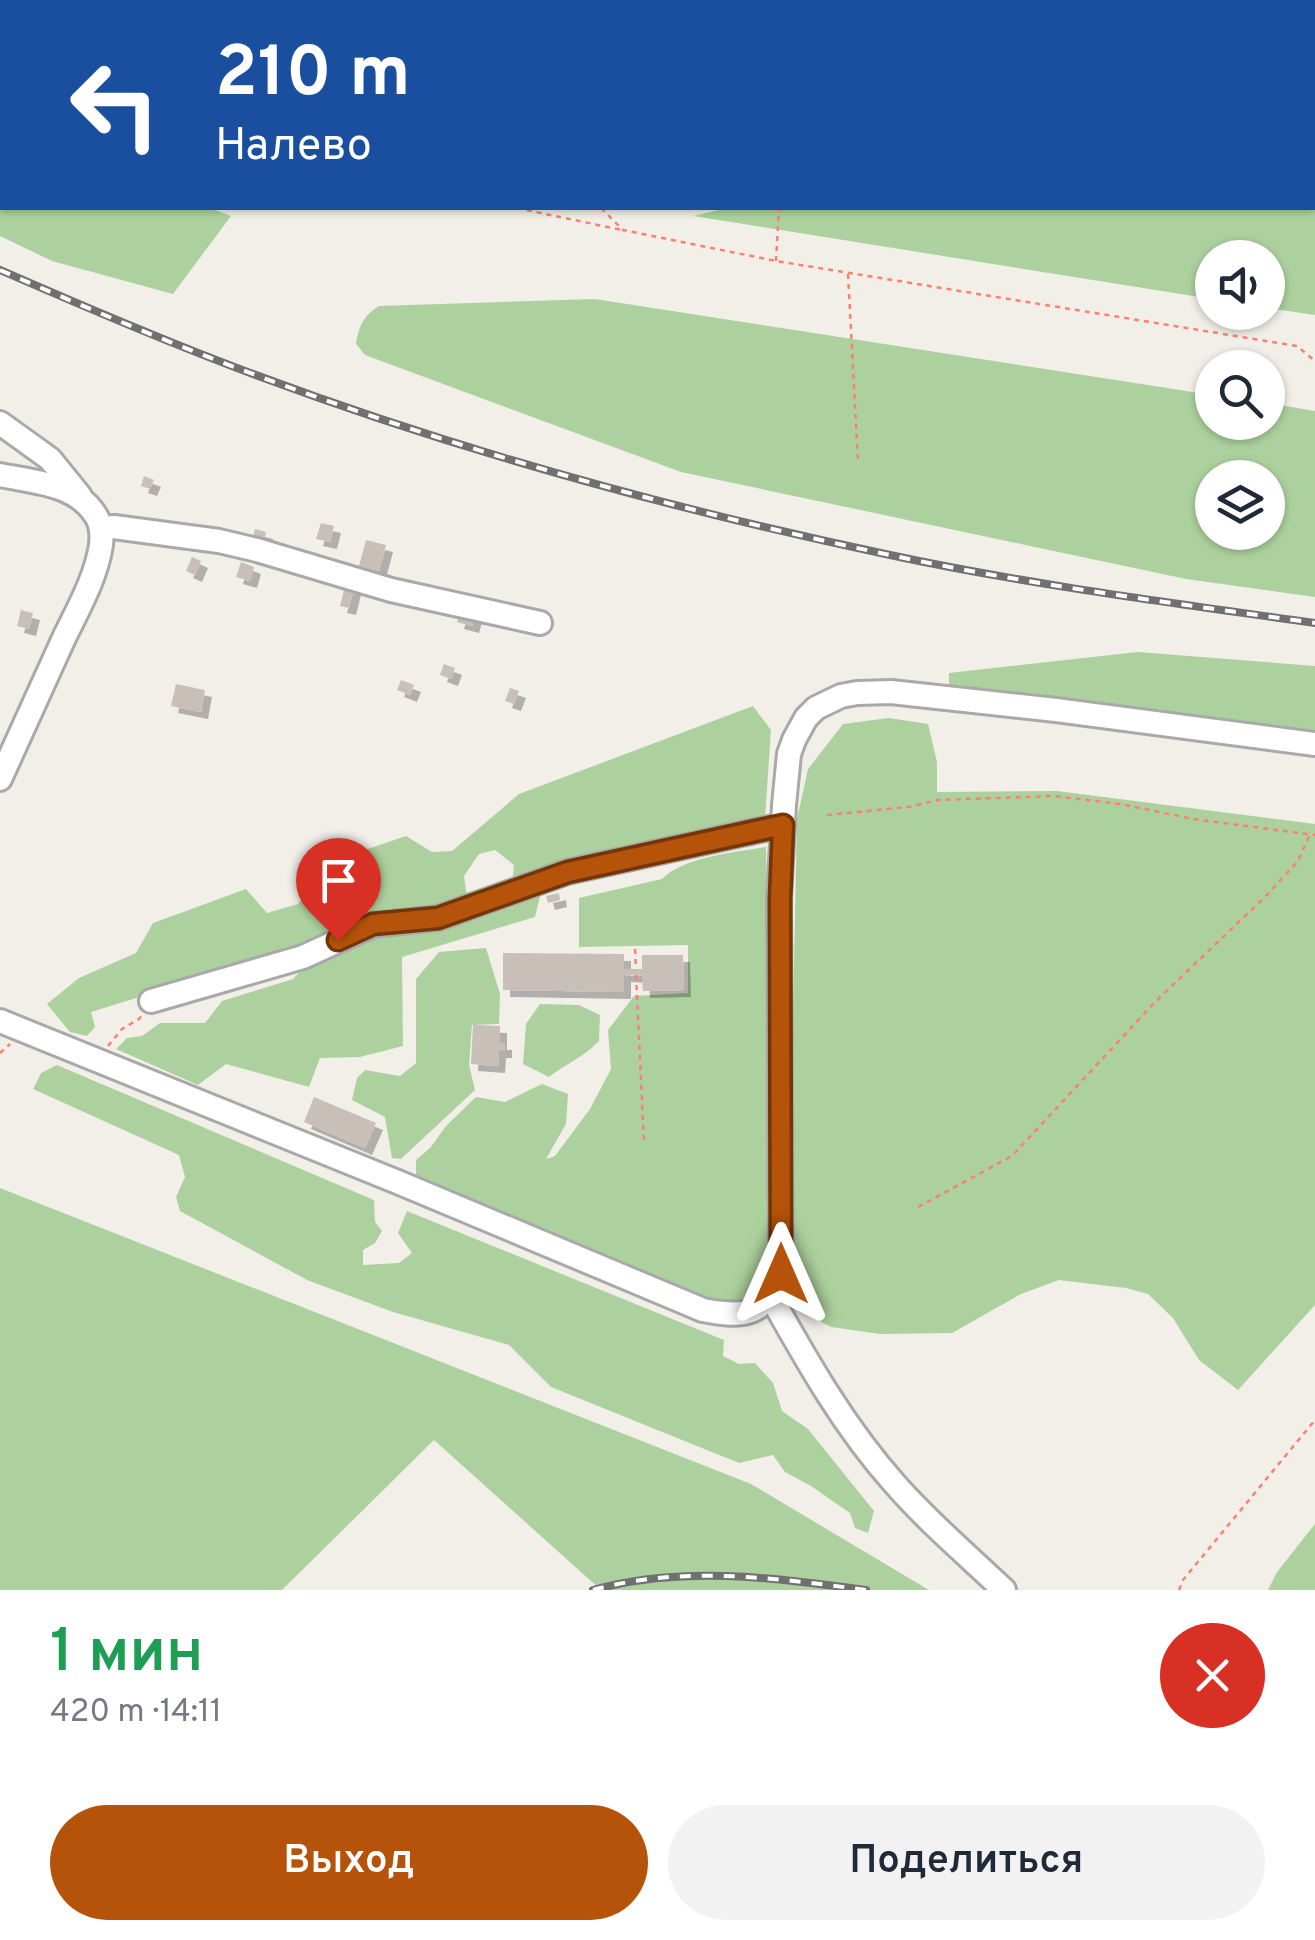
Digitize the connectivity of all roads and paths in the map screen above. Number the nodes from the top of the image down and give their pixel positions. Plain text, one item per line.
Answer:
1 (527, 210) edge
2 (604, 210) edge
3 (779, 210) edge
4 (624, 230) junction
5 (776, 261) junction
6 (848, 272) junction
7 (1315, 361) edge
8 (0, 423) edge
9 (858, 462) dead end
10 (0, 474) edge
11 (86, 502) junction
12 (102, 528) junction
13 (540, 623) dead end
14 (1315, 744) edge
15 (0, 779) edge
16 (827, 816) dead end
17 (783, 825) junction
18 (1312, 834) edge
19 (635, 948) dead end
20 (636, 969) dead end
21 (636, 975) dead end
22 (150, 1000) joint
23 (0, 1021) edge
24 (100, 1061) junction
25 (644, 1143) dead end
26 (918, 1207) dead end
27 (771, 1297) junction
28 (1315, 1420) edge
29 (1004, 1590) edge
30 (1178, 1590) edge

1 - 4 path
2 - 4 path
3 - 5 path
4 - 5 path
5 - 6 path
6 - 7 path
6 - 9 path
8 - 11 street
10 - 11 street
11 - 12 street
12 - 13 street
12 - 15 street
14 - 17 street
16 - 18 path
17 - 22 street
17 - 27 street
18 - 26 path
19 - 20 path
21 - 25 path
22 - 24 path
23 - 24 street
24 - 27 street
27 - 29 street
28 - 30 path

